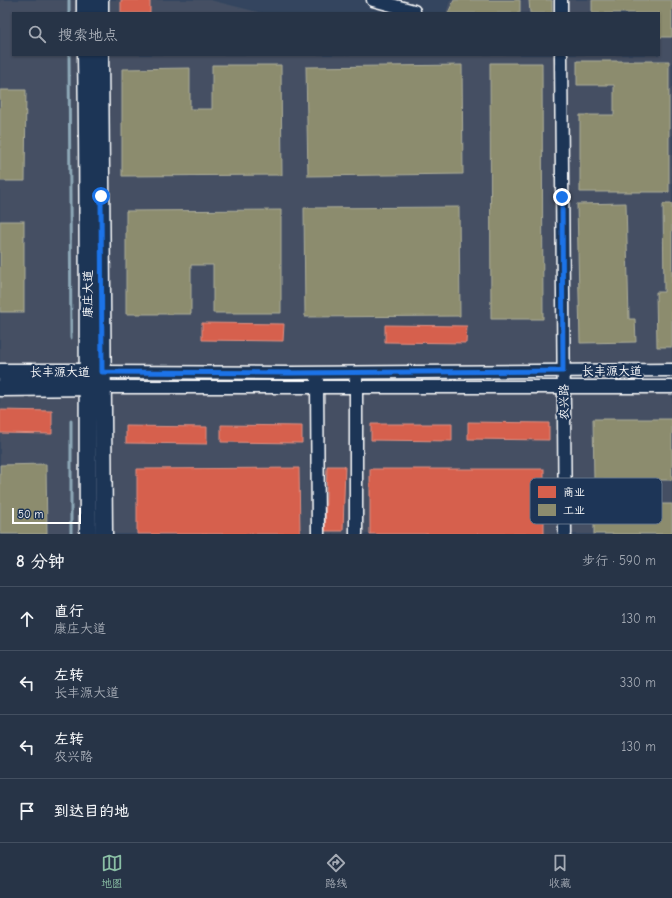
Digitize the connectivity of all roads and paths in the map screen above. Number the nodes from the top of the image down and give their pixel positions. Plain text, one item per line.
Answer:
1 (85, 0) edge
2 (100, 0) edge
3 (373, 0) edge
4 (561, 0) edge
5 (414, 11) dead end
6 (85, 12) edge
7 (100, 12) edge
8 (561, 12) edge
9 (86, 56) edge
10 (100, 56) edge
11 (561, 56) edge
12 (672, 370) edge
13 (563, 371) junction
14 (0, 372) edge
15 (356, 372) junction
16 (317, 373) junction
17 (95, 380) junction
18 (317, 387) junction
19 (356, 387) junction
20 (564, 387) junction
21 (672, 387) edge
22 (0, 388) edge
23 (564, 478) edge
24 (88, 534) edge
25 (104, 534) edge
26 (318, 534) edge
27 (356, 534) edge

1 - 6 main road
2 - 7 main road
3 - 5 street
4 - 8 street
9 - 17 main road, 康庄大道
10 - 17 main road, 康庄大道
11 - 13 street, 农兴路
12 - 13 street, 长丰源大道
13 - 15 street, 长丰源大道
13 - 20 street, 农兴路
14 - 17 main road, 长丰源大道
15 - 16 street, 长丰源大道
15 - 19 street
16 - 17 street, 长丰源大道
16 - 18 street
17 - 18 street, 长丰源大道
17 - 22 main road, 长丰源大道
17 - 24 main road, 康庄大道
17 - 25 main road, 康庄大道
18 - 19 street, 长丰源大道
18 - 26 street
19 - 20 street, 长丰源大道
19 - 27 street
20 - 21 street, 长丰源大道
20 - 23 street, 农兴路

